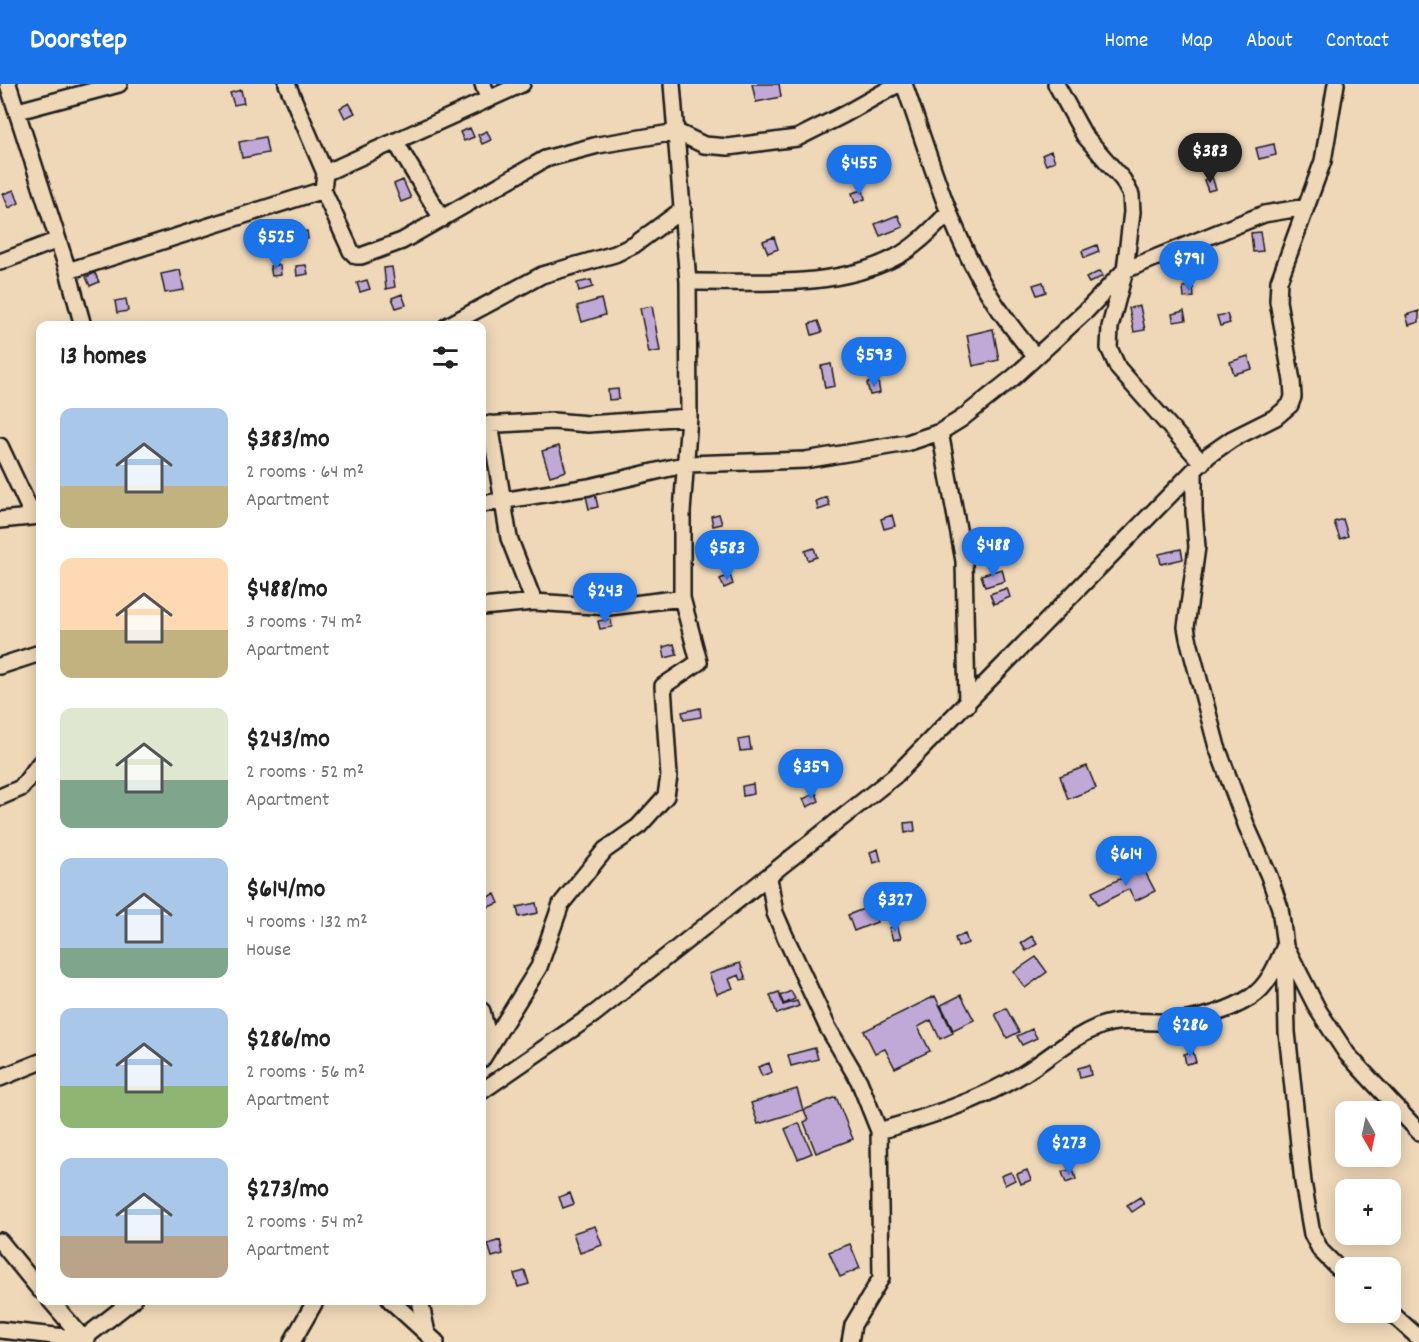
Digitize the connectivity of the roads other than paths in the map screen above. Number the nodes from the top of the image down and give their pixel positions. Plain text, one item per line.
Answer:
1 (8, 84) edge
2 (119, 84) edge
3 (287, 84) edge
4 (522, 84) edge
5 (672, 84) edge
6 (898, 84) edge
7 (904, 84) edge
8 (1056, 84) edge
9 (1336, 84) edge
10 (486, 91) edge
11 (18, 111) junction
12 (677, 132) junction
13 (396, 141) junction
14 (325, 173) junction
15 (323, 190) junction
16 (1306, 207) junction
17 (683, 209) junction
18 (949, 212) junction
19 (442, 219) junction
20 (58, 240) junction
21 (0, 262) edge
22 (1125, 270) junction
23 (68, 271) junction
24 (687, 282) junction
25 (82, 321) edge
26 (456, 321) edge
27 (1035, 356) junction
28 (689, 417) junction
29 (486, 424) edge
30 (940, 432) junction
31 (0, 446) edge
32 (687, 464) junction
33 (1198, 467) junction
34 (504, 500) junction
35 (486, 503) edge
36 (36, 515) edge
37 (0, 519) edge
38 (682, 598) junction
39 (534, 602) junction
40 (486, 607) edge
41 (36, 654) edge
42 (0, 666) edge
43 (966, 705) junction
44 (36, 768) edge
45 (0, 797) edge
46 (769, 878) junction
47 (1285, 946) junction
48 (486, 1028) edge
49 (490, 1045) junction
50 (486, 1052) edge
51 (36, 1064) edge
52 (0, 1078) edge
53 (486, 1088) edge
54 (879, 1131) junction
55 (1419, 1132) edge
56 (0, 1241) edge
57 (1335, 1265) edge
58 (36, 1285) edge
59 (54, 1305) edge
60 (126, 1305) edge
61 (313, 1305) edge
62 (395, 1305) edge
63 (421, 1305) edge
64 (1401, 1322) edge
65 (0, 1330) edge
66 (25, 1334) junction
67 (1419, 1338) edge
68 (430, 1339) edge
69 (0, 1340) edge
70 (85, 1341) edge
71 (292, 1342) edge
72 (850, 1342) edge

1 - 11 street
2 - 11 street
3 - 14 street
4 - 10 street
5 - 12 street
6 - 12 street
7 - 18 street
8 - 22 street
9 - 16 street
10 - 13 street
11 - 20 street
12 - 17 street
12 - 19 street
13 - 14 street
13 - 19 street
14 - 15 street
15 - 19 street
15 - 23 street
16 - 22 street
16 - 33 street
17 - 24 street
17 - 26 street
18 - 24 street
18 - 27 street
20 - 21 street
20 - 23 street
22 - 27 street
22 - 33 street
23 - 25 street
24 - 28 street
27 - 30 street
28 - 29 street
28 - 32 street
29 - 34 street
30 - 32 street
30 - 43 street
31 - 36 street
32 - 34 street
32 - 38 street
33 - 43 street
33 - 47 street
34 - 35 street
34 - 39 street
36 - 37 street
38 - 39 street
38 - 49 street
39 - 40 street
41 - 42 street
43 - 46 street
44 - 45 street
46 - 53 street
46 - 54 street
47 - 54 street
47 - 55 street
47 - 57 street
48 - 49 street
49 - 50 street
51 - 52 street
54 - 72 street
56 - 58 street
59 - 70 street
60 - 70 street
61 - 71 street
62 - 68 street
63 - 68 street
64 - 67 street
65 - 66 street
66 - 69 street
66 - 70 street

